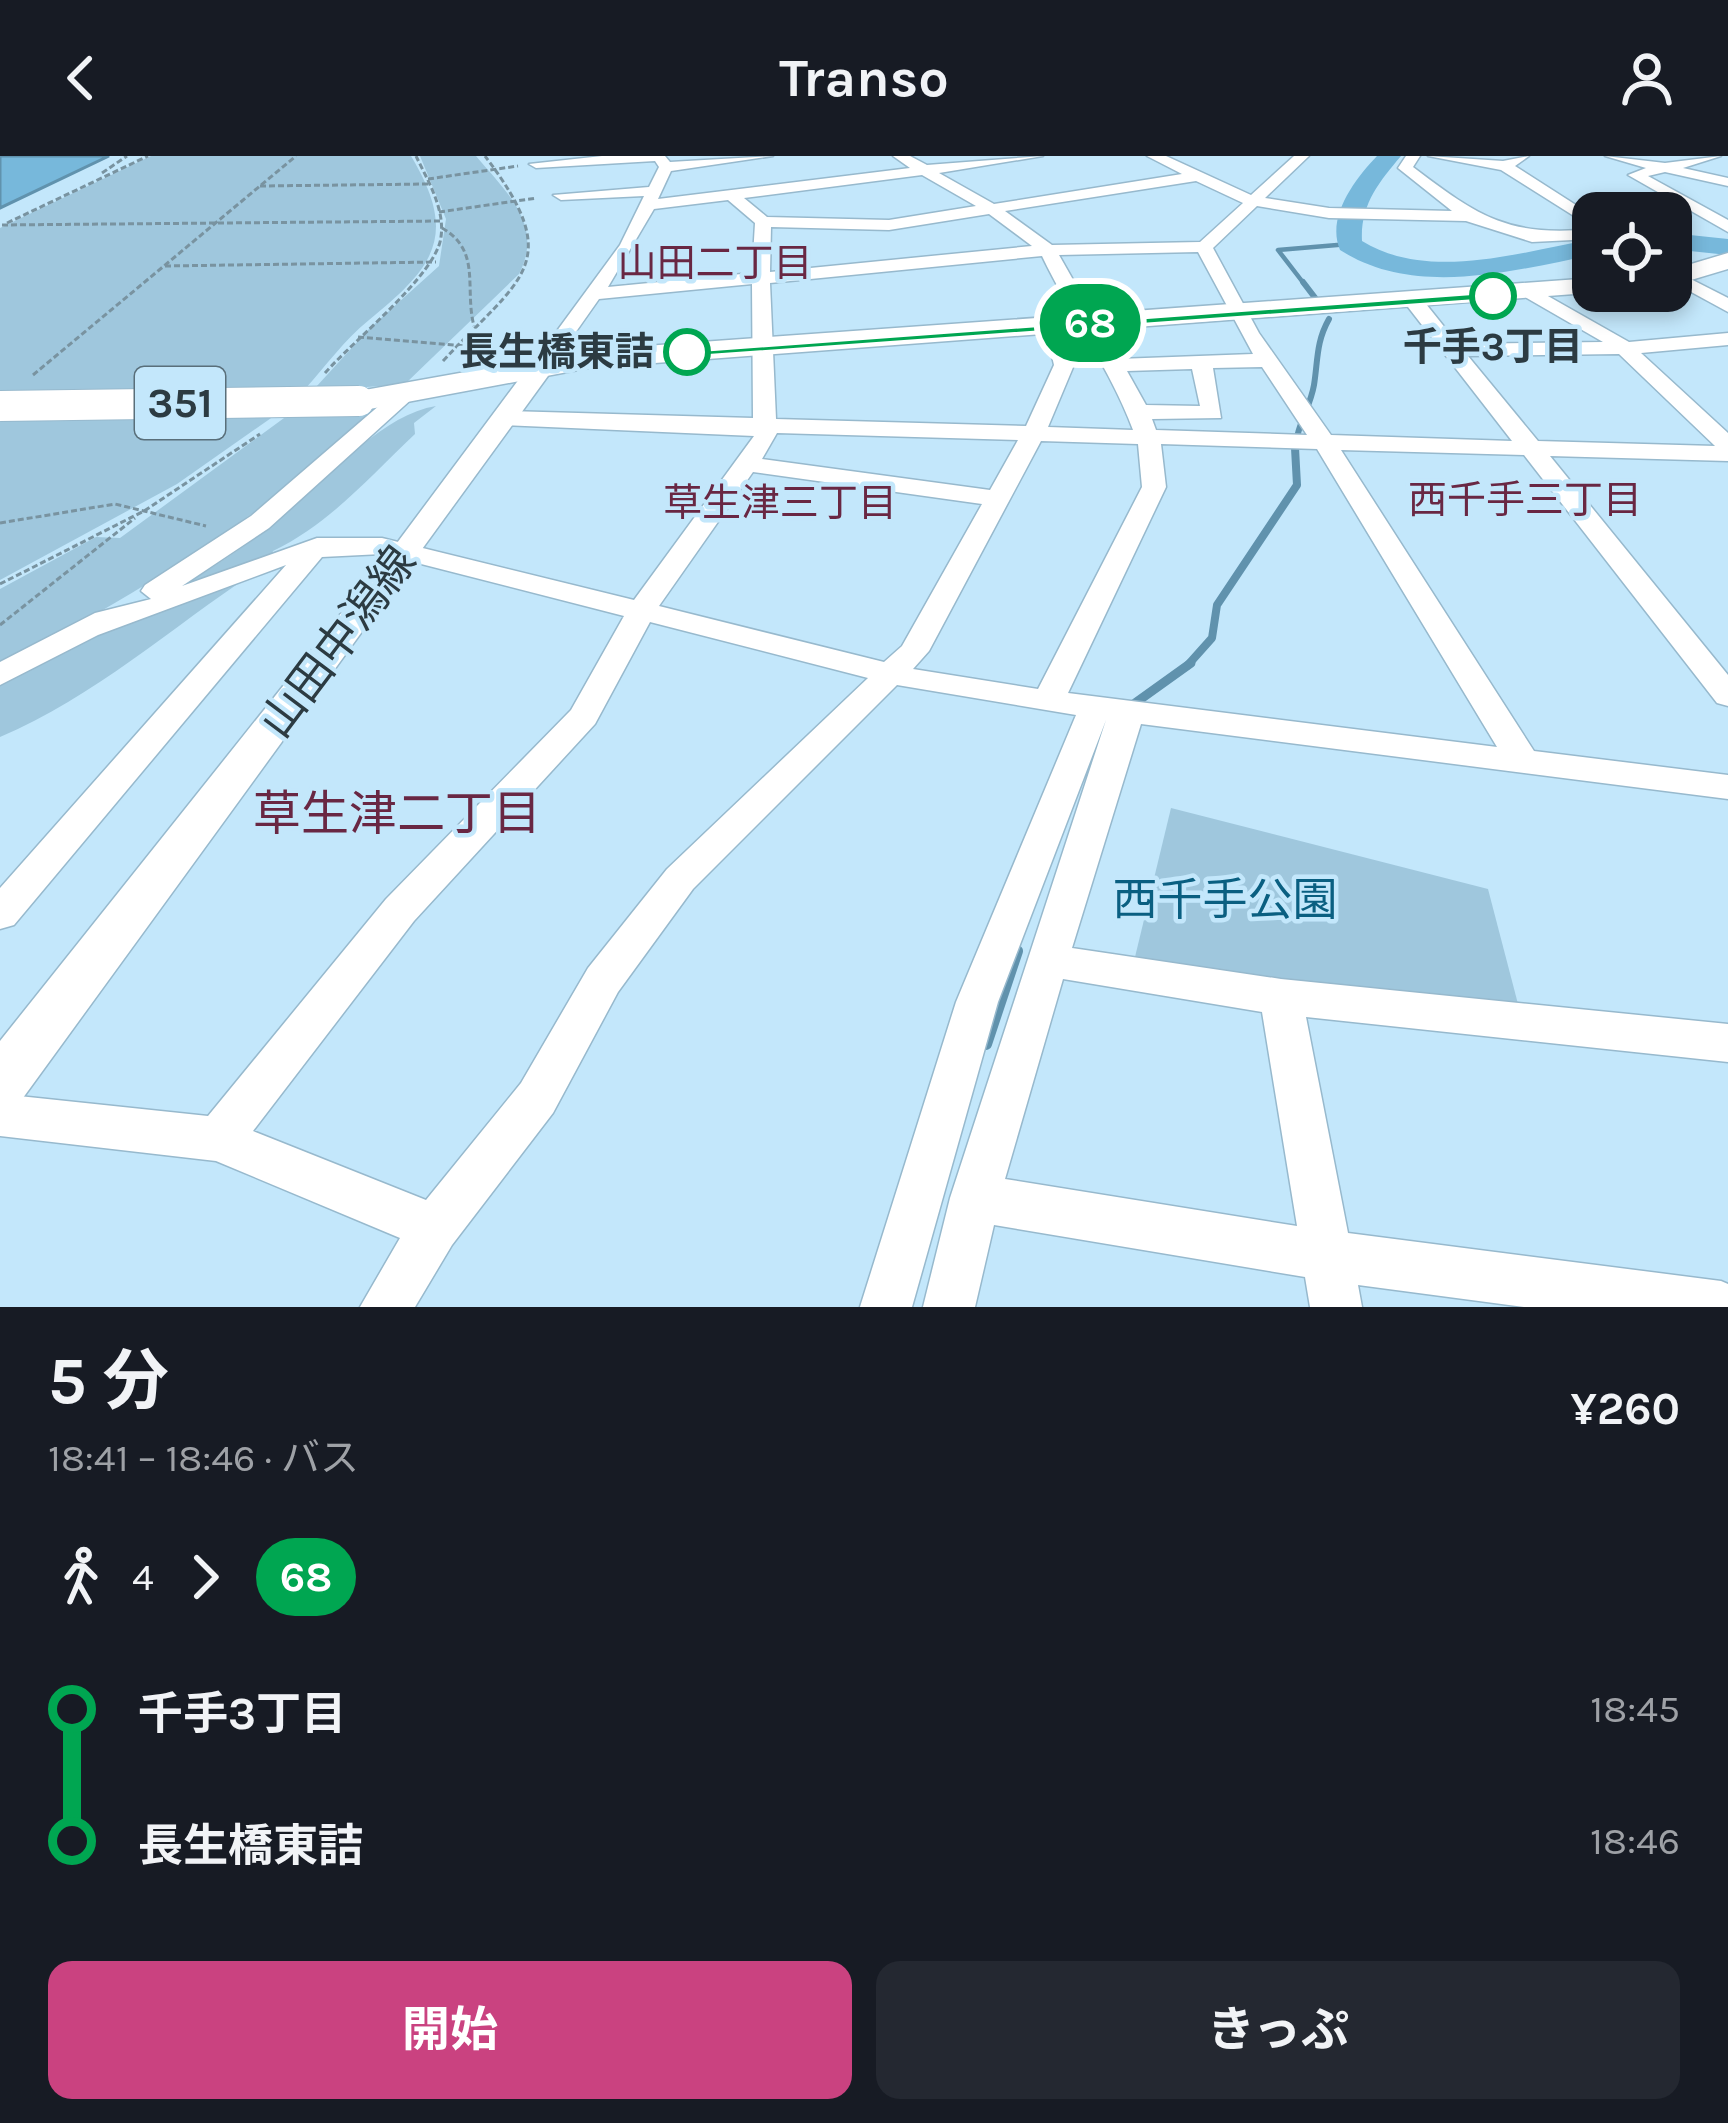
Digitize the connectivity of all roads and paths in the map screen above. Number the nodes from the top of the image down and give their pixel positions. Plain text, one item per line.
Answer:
1 (127, 156) edge
2 (148, 156) edge
3 (296, 156) edge
4 (485, 156) edge
5 (766, 156) edge
6 (900, 156) edge
7 (1036, 156) edge
8 (1154, 156) edge
9 (1302, 156) edge
10 (1413, 156) edge
11 (1435, 156) edge
12 (1522, 156) edge
13 (1612, 156) edge
14 (1714, 156) edge
15 (586, 158) edge
16 (661, 160) edge
17 (536, 164) dead end
18 (1505, 166) junction
19 (505, 168) dead end
20 (496, 169) junction
21 (1657, 169) junction
22 (926, 171) junction
23 (100, 175) junction
24 (1199, 176) junction
25 (1728, 182) edge
26 (260, 186) junction
27 (580, 193) junction
28 (561, 195) dead end
29 (734, 197) junction
30 (652, 198) junction
31 (528, 199) dead end
32 (520, 200) junction
33 (1252, 201) junction
34 (596, 207) dead end
35 (992, 209) junction
36 (1572, 209) edge
37 (439, 212) dead end
38 (1466, 216) junction
39 (441, 220) dead end
40 (220, 222) junction
41 (763, 222) junction
42 (1, 225) edge
43 (1728, 227) edge
44 (442, 228) dead end
45 (1572, 236) edge
46 (1204, 247) junction
47 (1048, 250) junction
48 (1728, 261) edge
49 (436, 262) dead end
50 (164, 266) junction
51 (1692, 271) edge
52 (760, 279) junction
53 (1692, 287) edge
54 (1572, 288) edge
55 (1532, 292) junction
56 (597, 294) junction
57 (1415, 303) junction
58 (1728, 306) edge
59 (1238, 312) junction
60 (1070, 324) junction
61 (474, 326) junction
62 (357, 337) dead end
63 (1728, 339) edge
64 (456, 346) junction
65 (759, 348) junction
66 (1618, 348) junction
67 (492, 349) dead end
68 (1455, 350) junction
69 (1270, 360) junction
70 (1201, 361) junction
71 (1113, 365) junction
72 (540, 369) junction
73 (434, 371) dead end
74 (35, 374) dead end
75 (403, 397) junction
76 (0, 406) edge
77 (1139, 412) junction
78 (504, 418) junction
79 (769, 427) junction
80 (1033, 438) junction
81 (1148, 441) junction
82 (1329, 445) junction
83 (1536, 450) junction
84 (1725, 455) edge
85 (746, 464) junction
86 (998, 499) junction
87 (144, 511) junction
88 (0, 523) edge
89 (223, 530) dead end
90 (91, 536) dead end
91 (317, 546) junction
92 (409, 550) junction
93 (0, 584) edge
94 (640, 613) junction
95 (0, 625) edge
96 (88, 628) junction
97 (0, 675) edge
98 (889, 675) junction
99 (1728, 696) edge
100 (1048, 701) junction
101 (1112, 709) junction
102 (1523, 761) junction
103 (1728, 787) edge
104 (0, 914) edge
105 (1045, 960) junction
106 (1281, 997) junction
107 (1728, 1042) edge
108 (1, 1090) edge
109 (218, 1139) junction
110 (974, 1198) junction
111 (435, 1228) junction
112 (1328, 1256) junction
113 (386, 1307) edge
114 (886, 1307) edge
115 (949, 1307) edge
116 (1336, 1307) edge
117 (1721, 1307) edge

1 - 23 path
2 - 23 path
3 - 26 path
4 - 20 path
5 - 16 street
6 - 22 street
7 - 22 street
8 - 24 street
9 - 33 street
10 - 38 street
11 - 18 street
12 - 18 street
13 - 21 street
14 - 21 street
15 - 16 street
15 - 17 street
15 - 27 street
16 - 30 street
18 - 36 street
19 - 20 path
20 - 26 path
20 - 32 path
21 - 25 street
21 - 43 street
22 - 29 street
22 - 35 street
23 - 42 path
24 - 33 street
24 - 35 street
26 - 40 path
27 - 28 street
27 - 30 street
27 - 34 street
29 - 30 street
29 - 41 street
30 - 56 street
31 - 32 path
32 - 37 path
32 - 61 path
33 - 38 street
33 - 46 street
35 - 41 street
35 - 47 street
38 - 45 street
39 - 40 path
40 - 42 path
40 - 50 path
41 - 52 street
44 - 61 path
46 - 47 street
46 - 59 street
47 - 52 street
47 - 60 street
48 - 51 highway
49 - 50 path
50 - 74 path
52 - 56 street
52 - 65 street
53 - 58 street
54 - 55 highway, 351
55 - 57 highway, 351
55 - 66 street
56 - 72 street
57 - 59 highway, 351
57 - 68 street
59 - 60 highway, 351
59 - 69 street
60 - 65 highway, 351
60 - 71 street
60 - 80 street
61 - 64 path
62 - 64 path
63 - 66 street
64 - 67 path
64 - 73 path
65 - 72 highway, 351
65 - 79 street
66 - 68 street
66 - 84 street
68 - 83 street
69 - 70 street
69 - 82 street
70 - 71 street
70 - 77 street
71 - 77 street
72 - 75 highway, 351
72 - 78 main road, 山田中潟線
75 - 76 highway, 351, bridge
75 - 96 street
77 - 81 street
78 - 79 street
78 - 92 main road, 山田中潟線
79 - 80 street
79 - 85 street
80 - 81 street
80 - 86 street
81 - 82 street
81 - 100 street
82 - 83 street
82 - 102 street
83 - 84 street
83 - 99 street
85 - 86 street
85 - 94 street
86 - 98 street
87 - 88 path
87 - 89 path
87 - 95 path
90 - 93 path
91 - 92 street
91 - 96 street
91 - 104 street
92 - 94 street
92 - 108 main road, 山田中潟線
94 - 98 street
94 - 109 street
96 - 97 street
98 - 100 street
98 - 111 street
100 - 101 street
101 - 102 street
101 - 105 street
101 - 114 street
102 - 103 street
105 - 106 street
105 - 110 street
106 - 107 street
106 - 112 street
108 - 109 street
109 - 111 street
110 - 112 street
110 - 115 street
111 - 113 street
112 - 116 street
112 - 117 street

